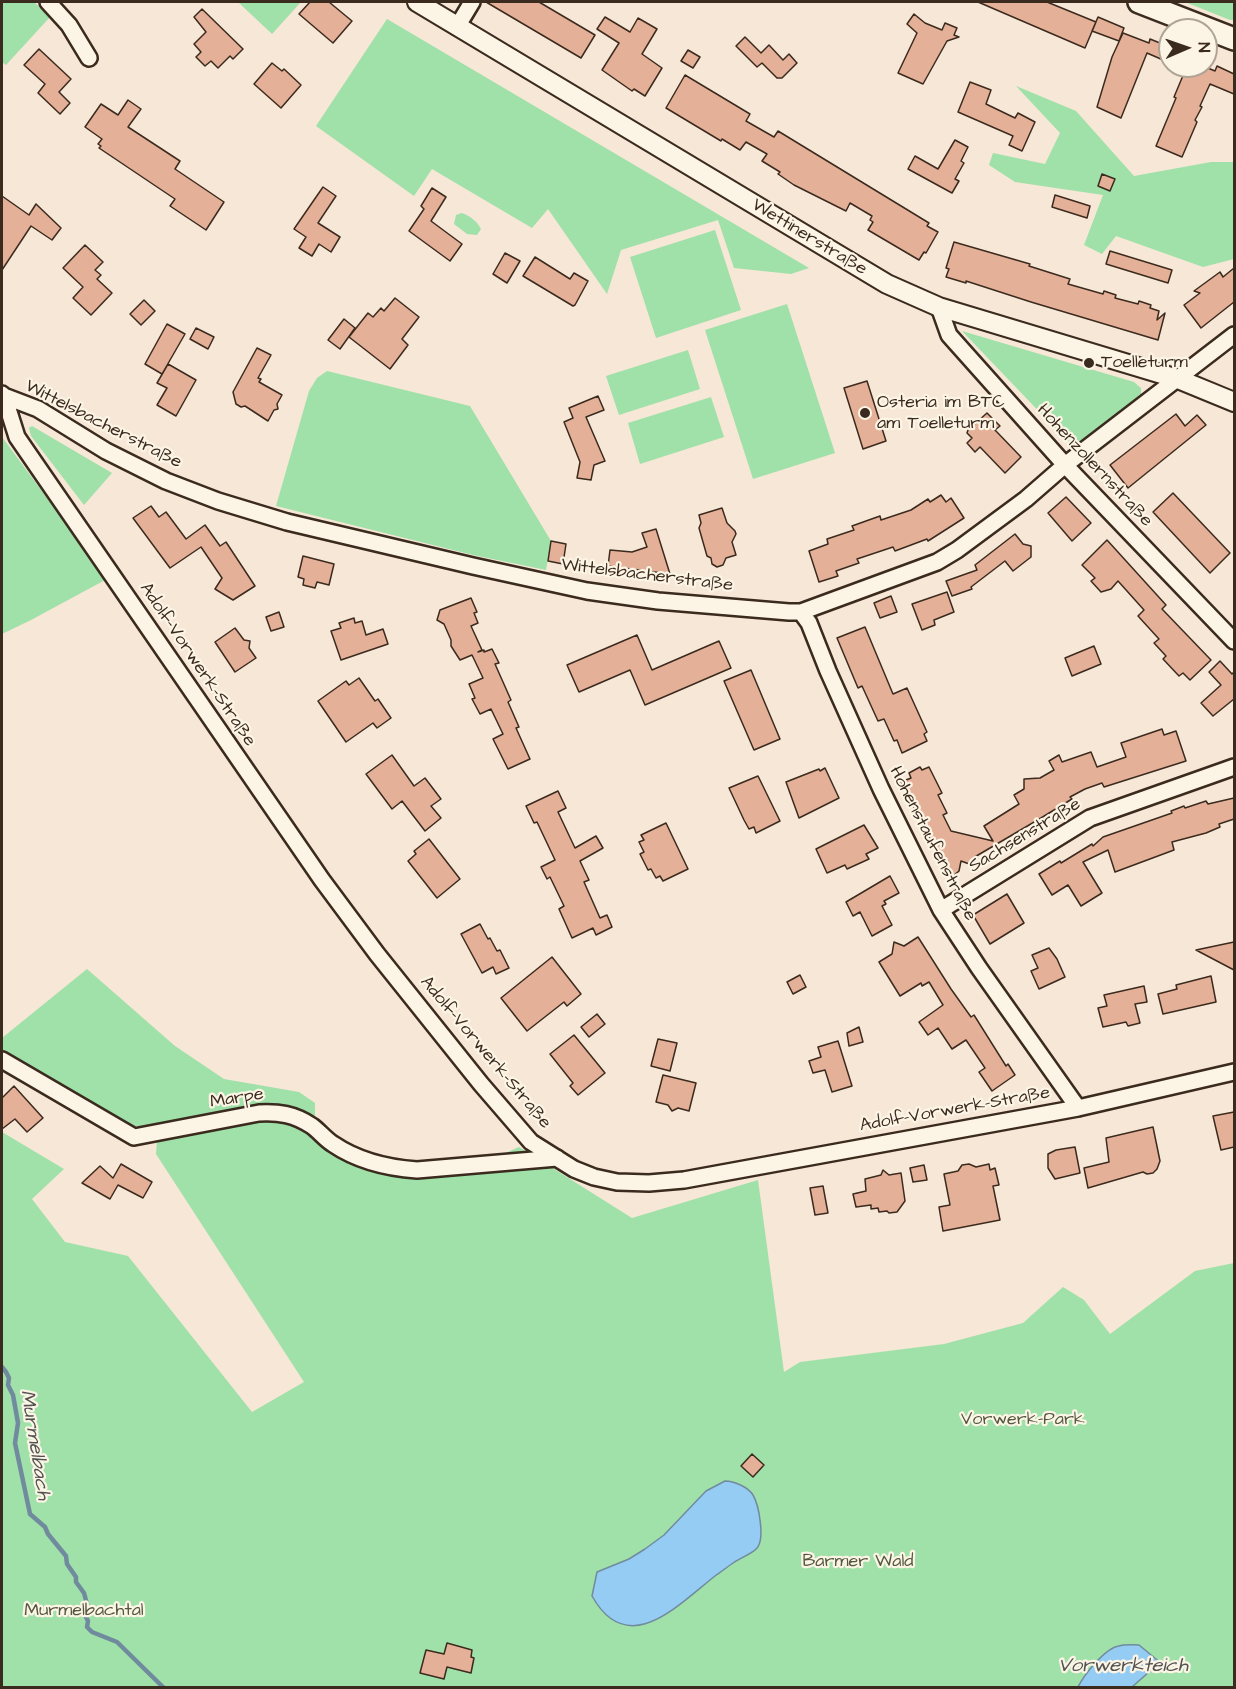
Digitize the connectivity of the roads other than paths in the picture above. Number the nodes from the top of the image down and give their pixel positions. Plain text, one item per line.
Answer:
1 (48, 2) edge
2 (417, 2) edge
3 (472, 2) edge
4 (1139, 2) edge
5 (457, 27) junction
6 (1234, 39) edge
7 (89, 58) dead end
8 (939, 307) junction
9 (1234, 334) edge
10 (1178, 379) junction
11 (3, 395) edge
12 (1234, 402) edge
13 (1065, 465) junction
14 (801, 612) junction
15 (1234, 641) edge
16 (1234, 767) edge
17 (941, 910) junction
18 (2, 1060) edge
19 (1234, 1072) edge
20 (1078, 1108) junction
21 (556, 1158) junction

1 - 7 street
2 - 5 street, Wettinerstraße
3 - 5 street
4 - 6 main road
5 - 8 street, Wettinerstraße
8 - 10 street, Wettinerstraße
8 - 13 street, Hohenzollernstraße
9 - 10 street, Wittelsbacherstraße
10 - 12 street, Wettinerstraße
10 - 13 street, Wittelsbacherstraße
11 - 14 street, Wittelsbacherstraße
11 - 21 street, Adolf-Vorwerk-Straße
13 - 14 street, Wittelsbacherstraße
13 - 15 street, Hohenzollernstraße
14 - 17 street, Hohenstaufenstraße
16 - 17 street, Sachsenstraße
17 - 20 street, Hohenstaufenstraße
18 - 21 street, Marpe
19 - 20 street, Adolf-Vorwerk-Straße
20 - 21 street, Adolf-Vorwerk-Straße

